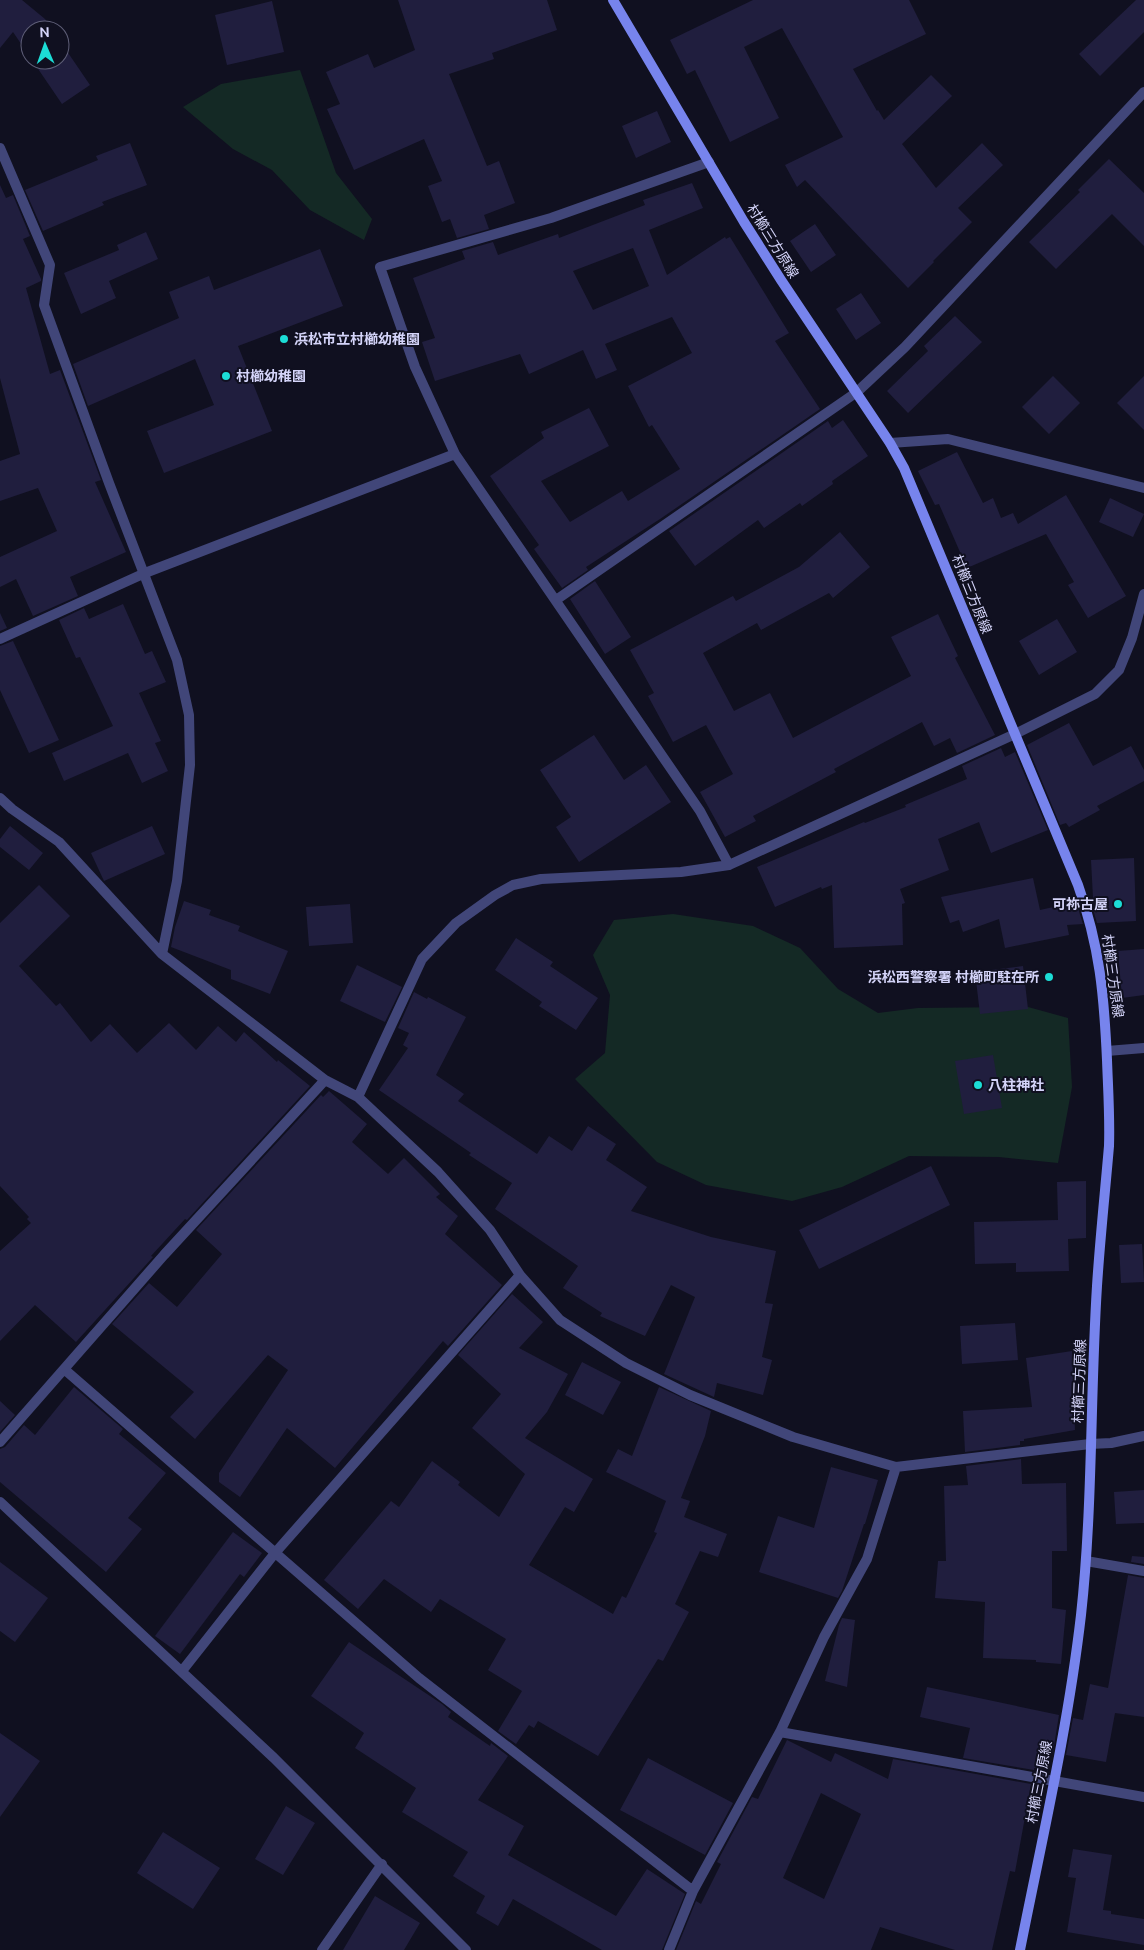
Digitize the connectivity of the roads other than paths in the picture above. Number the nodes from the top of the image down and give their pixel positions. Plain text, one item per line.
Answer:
1 (613, 0) edge
2 (1144, 92) edge
3 (0, 148) edge
4 (709, 162) junction
5 (856, 392) junction
6 (890, 443) junction
7 (455, 454) junction
8 (1144, 488) edge
9 (145, 573) junction
10 (1144, 594) edge
11 (556, 600) junction
12 (0, 640) edge
13 (1015, 734) junction
14 (0, 798) edge
15 (729, 865) junction
16 (162, 954) junction
17 (1144, 1048) edge
18 (1107, 1051) junction
19 (325, 1080) junction
20 (358, 1097) junction
21 (520, 1275) junction
22 (64, 1369) junction
23 (1144, 1436) edge
24 (0, 1442) edge
25 (1090, 1444) junction
26 (896, 1467) junction
27 (0, 1502) edge
28 (275, 1553) junction
29 (1086, 1562) junction
30 (1144, 1571) edge
31 (182, 1671) junction
32 (780, 1732) junction
33 (1054, 1780) junction
34 (1144, 1797) edge
35 (382, 1864) junction
36 (693, 1891) junction
37 (322, 1950) edge
38 (466, 1950) edge
39 (669, 1950) edge
40 (1020, 1950) edge

1 - 4 main road, 村櫛三方原線
2 - 5 street
3 - 9 street
4 - 5 main road, 村櫛三方原線
4 - 7 street
5 - 6 main road, 村櫛三方原線
5 - 11 street
6 - 8 street
6 - 13 main road, 村櫛三方原線
7 - 9 street
7 - 11 street
9 - 12 street
9 - 16 street
10 - 13 street
11 - 15 street
13 - 15 street
13 - 18 main road, 村櫛三方原線
14 - 16 street
15 - 20 street
16 - 19 street
17 - 18 street
18 - 25 main road, 村櫛三方原線
19 - 20 street
19 - 22 street
20 - 21 street
21 - 26 street
21 - 28 street
22 - 24 street
22 - 28 street
23 - 25 street
25 - 26 street
25 - 29 main road, 村櫛三方原線
26 - 32 street
27 - 31 street
28 - 31 street
28 - 36 street
29 - 30 street
29 - 33 main road, 村櫛三方原線
31 - 35 street
32 - 33 street
32 - 36 street
33 - 34 street
33 - 40 main road, 村櫛三方原線
35 - 37 street
35 - 38 street
36 - 39 street

